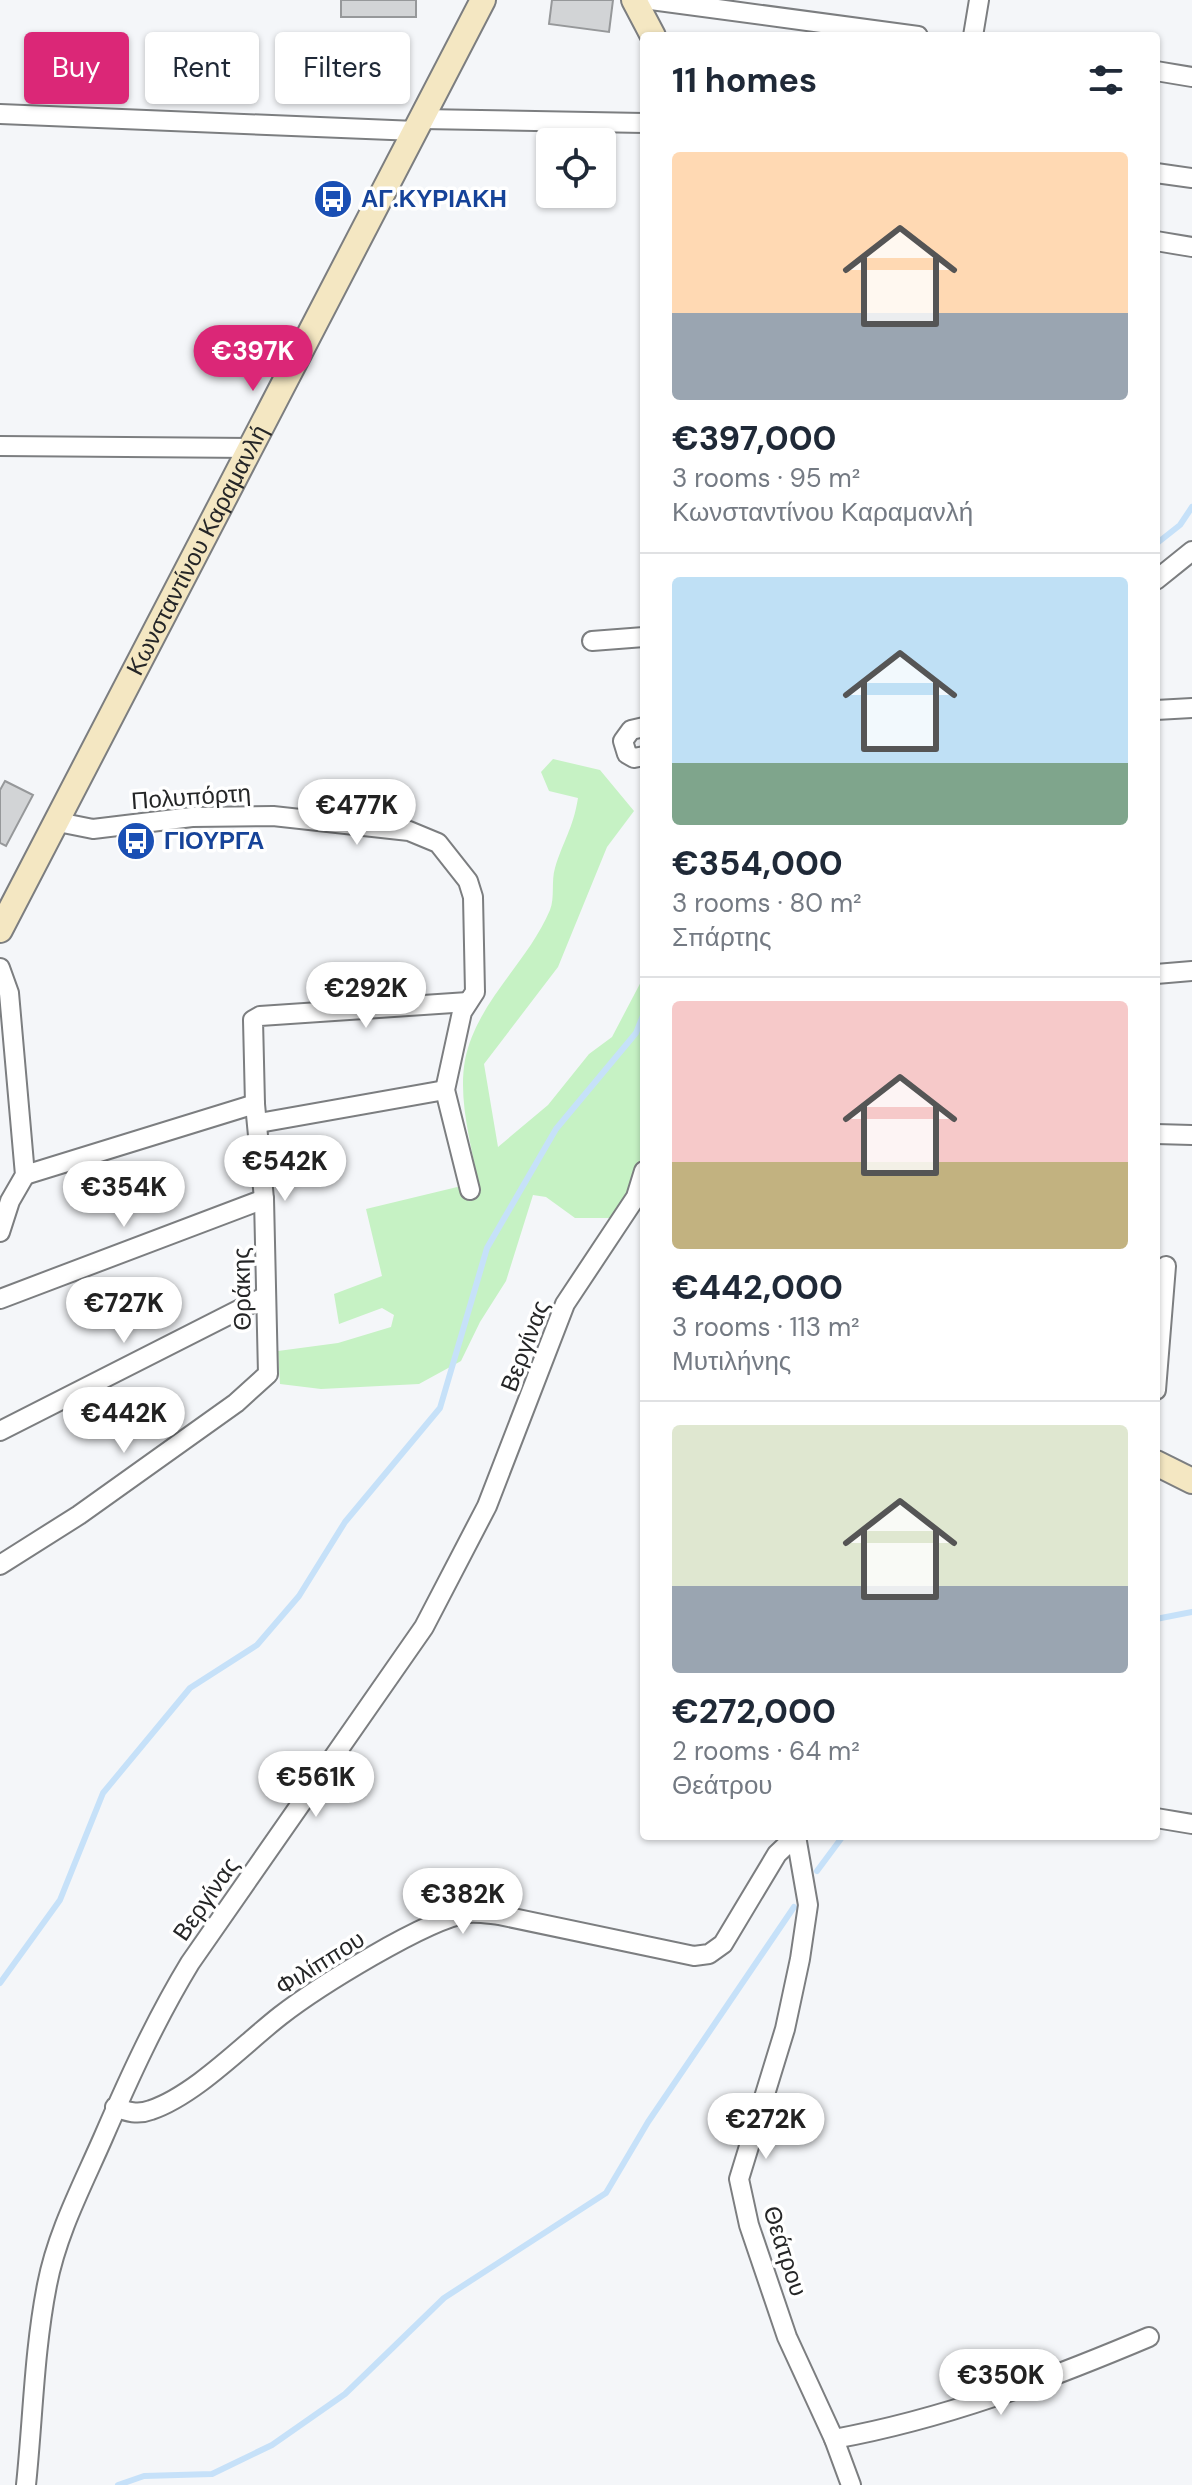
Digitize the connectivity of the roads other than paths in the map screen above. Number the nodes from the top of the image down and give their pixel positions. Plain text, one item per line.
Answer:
1 (483, 0) edge
2 (634, 0) edge
3 (651, 0) edge
4 (979, 0) edge
5 (651, 32) edge
6 (888, 32) edge
7 (974, 32) edge
8 (1160, 72) edge
9 (1192, 77) edge
10 (0, 114) edge
11 (640, 123) edge
12 (419, 125) junction
13 (1160, 174) edge
14 (1192, 178) edge
15 (1160, 242) edge
16 (1192, 247) edge
17 (0, 446) edge
18 (252, 448) junction
19 (1192, 551) edge
20 (1160, 577) edge
21 (640, 637) edge
22 (592, 641) dead end
23 (1192, 708) edge
24 (1160, 710) edge
25 (640, 728) edge
26 (640, 757) edge
27 (58, 822) junction
28 (0, 930) edge
29 (0, 968) edge
30 (1192, 971) edge
31 (1160, 974) edge
32 (468, 1002) junction
33 (445, 1090) junction
34 (257, 1114) junction
35 (1160, 1134) edge
36 (1192, 1135) edge
37 (25, 1175) junction
38 (640, 1184) edge
39 (470, 1190) dead end
40 (264, 1199) junction
41 (0, 1232) edge
42 (1166, 1266) dead end
43 (266, 1296) junction
44 (0, 1299) edge
45 (1160, 1340) edge
46 (0, 1431) edge
47 (1160, 1465) edge
48 (1192, 1481) edge
49 (0, 1565) edge
50 (1160, 1819) edge
51 (1192, 1824) edge
52 (792, 1840) edge
53 (797, 1840) edge
54 (115, 2107) junction
55 (1149, 2337) dead end
56 (834, 2439) junction
57 (26, 2485) edge
58 (851, 2485) edge

1 - 12 main road, Κωνσταντίνου Καραμανλή
2 - 5 main road
3 - 6 street
4 - 7 street
8 - 9 street
10 - 12 street
11 - 12 street
12 - 18 main road, Κωνσταντίνου Καραμανλή
13 - 14 street
15 - 16 street
17 - 18 street
18 - 27 main road, Κωνσταντίνου Καραμανλή
19 - 20 street
21 - 22 street
23 - 24 street
25 - 26 street
27 - 28 main road, Κωνσταντίνου Καραμανλή
27 - 32 street, Πολυπόρτη
29 - 37 street
30 - 31 street
32 - 33 street, Πολυπόρτη
32 - 34 street, Θράκης
33 - 34 street
33 - 39 street, Πολυπόρτη
34 - 37 street
34 - 40 street, Θράκης
35 - 36 street
37 - 41 street
38 - 54 street, Βεργίνας
40 - 43 street, Θράκης
40 - 44 street
42 - 45 street
43 - 46 street
43 - 49 street, Θράκης
47 - 48 main road
50 - 51 street
52 - 54 street, Φιλίππου
53 - 56 street, Θεάτρου
54 - 57 street, Βεργίνας
55 - 56 street
56 - 58 street, Θεάτρου

